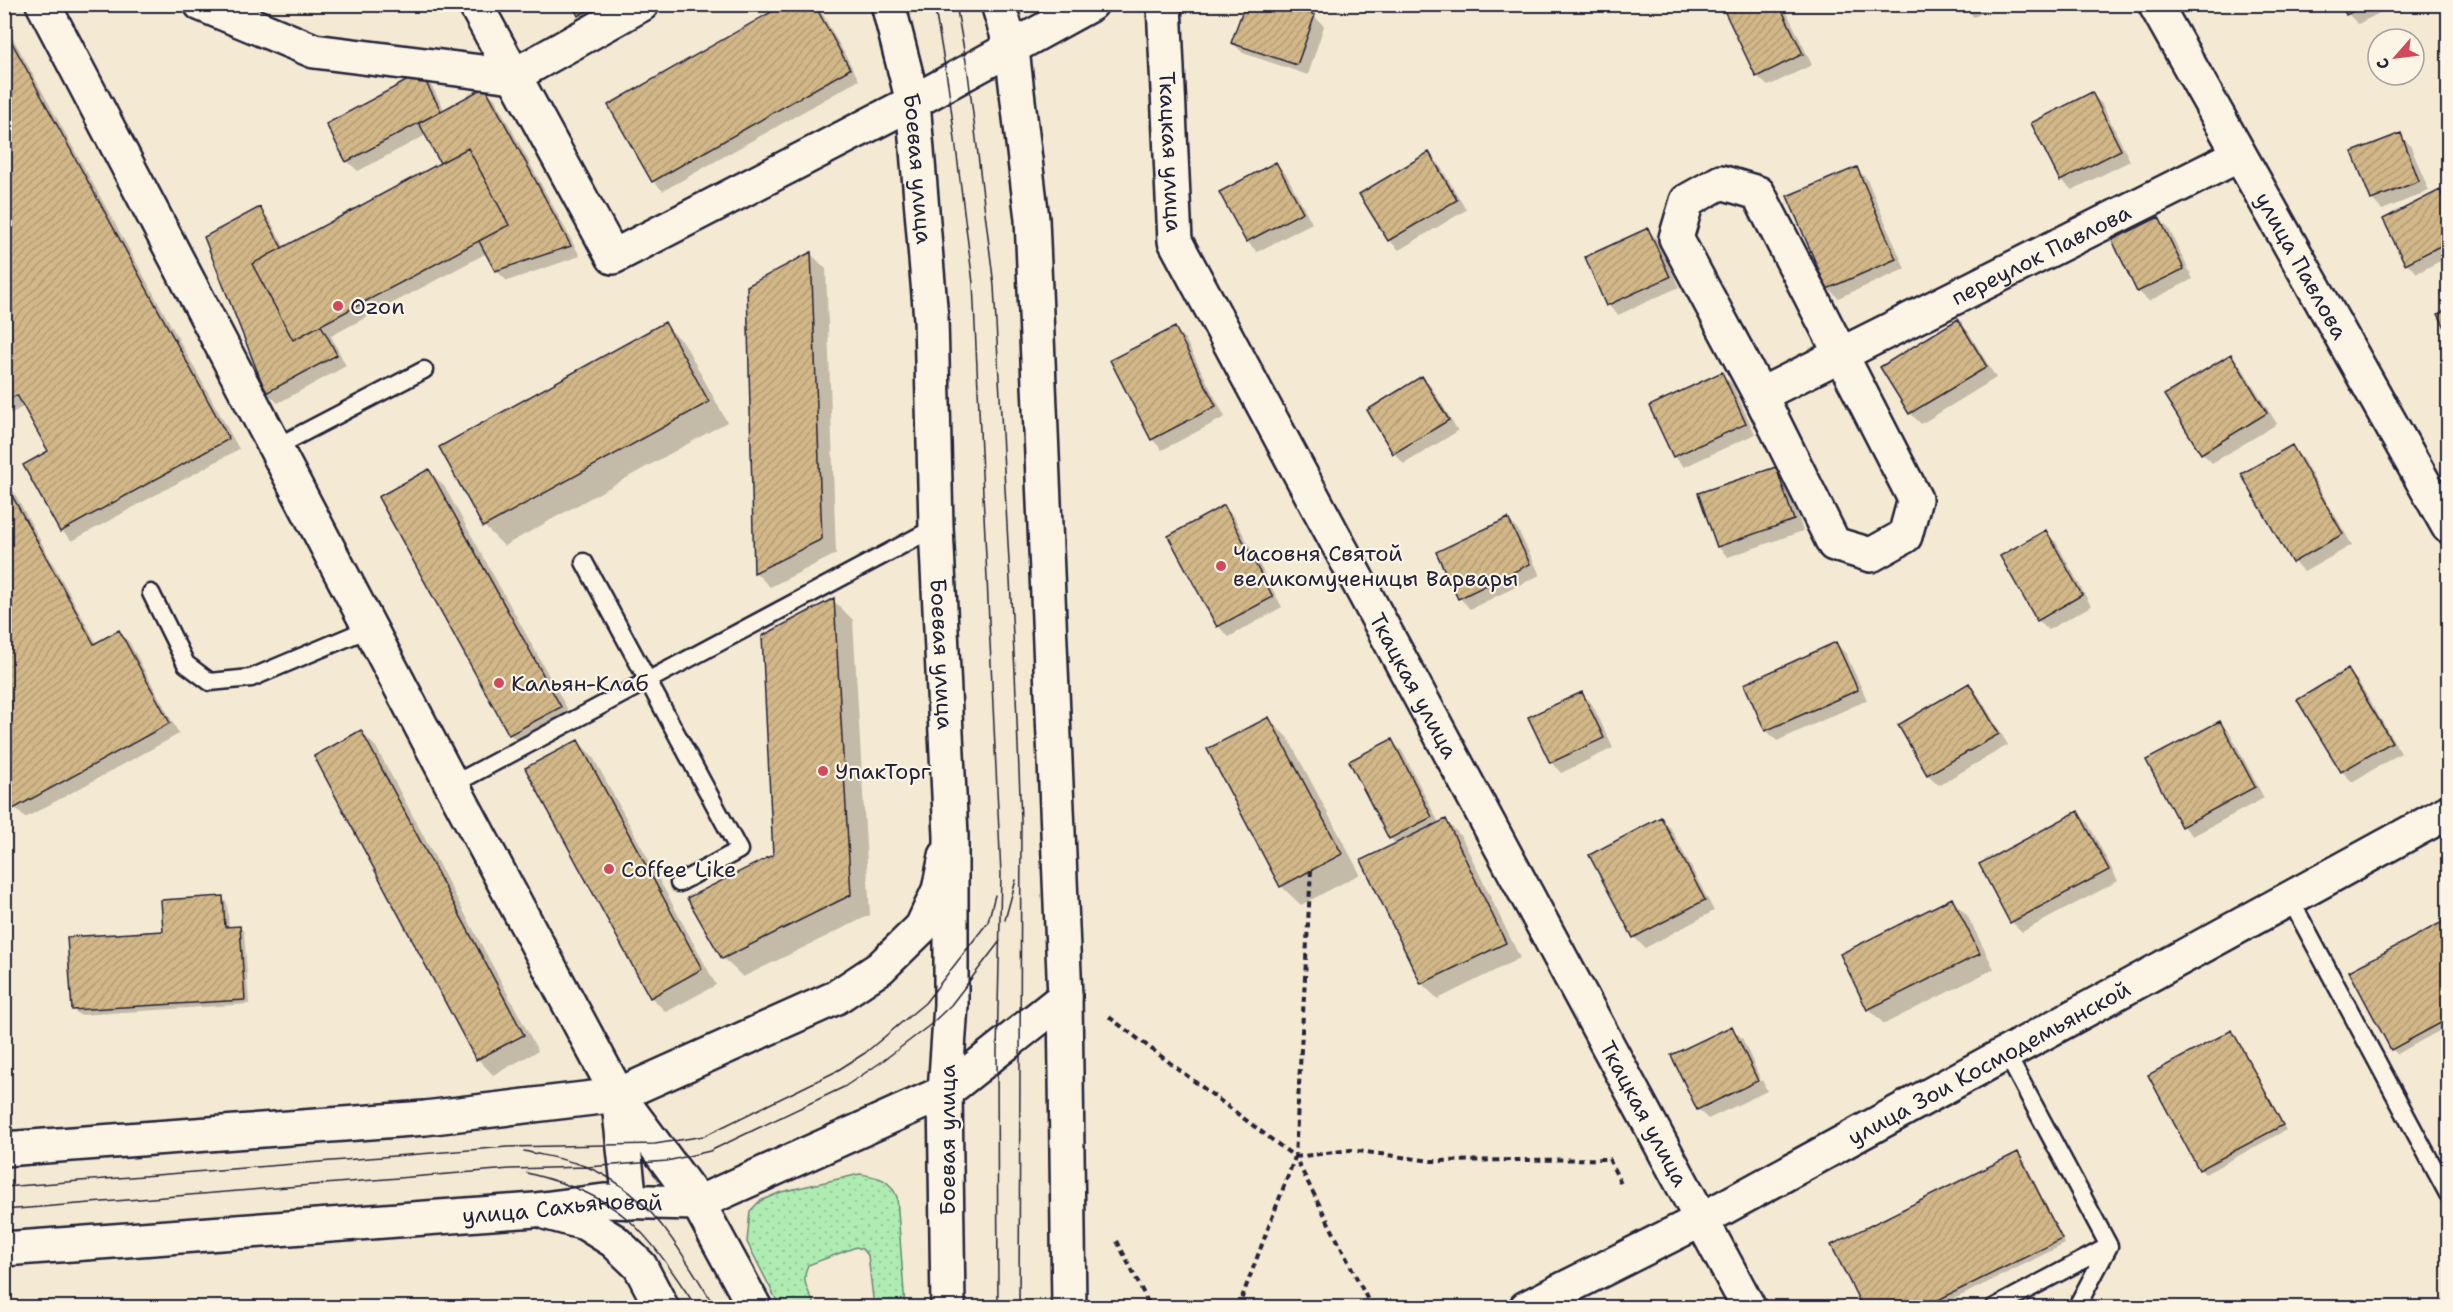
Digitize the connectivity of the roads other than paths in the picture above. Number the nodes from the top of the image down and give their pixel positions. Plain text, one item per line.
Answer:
1 (43, 4) edge
2 (201, 4) edge
3 (475, 4) edge
4 (642, 4) edge
5 (888, 4) edge
6 (998, 4) edge
7 (1091, 4) edge
8 (1164, 4) edge
9 (2155, 4) edge
10 (1012, 50) junction
11 (513, 76) junction
12 (913, 102) junction
13 (2239, 155) junction
14 (1841, 355) junction
15 (424, 370) dead end
16 (1760, 396) junction
17 (276, 447) junction
18 (2448, 526) edge
19 (936, 527) junction
20 (584, 562) dead end
21 (151, 593) dead end
22 (370, 628) junction
23 (647, 681) junction
24 (452, 784) junction
25 (2448, 812) edge
26 (951, 836) junction
27 (679, 883) dead end
28 (2290, 899) junction
29 (1065, 997) junction
30 (2006, 1053) junction
31 (945, 1092) junction
32 (618, 1095) junction
33 (4, 1149) edge
34 (2448, 1194) edge
35 (630, 1202) junction
36 (698, 1203) junction
37 (535, 1210) junction
38 (1701, 1220) junction
39 (2109, 1246) junction
40 (4, 1249) edge
41 (662, 1308) edge
42 (754, 1308) edge
43 (948, 1308) edge
44 (1069, 1308) edge
45 (1526, 1308) edge
46 (1749, 1308) edge
47 (1993, 1308) edge
48 (2076, 1308) edge

1 - 17 street
2 - 11 street
3 - 11 street
4 - 11 street
5 - 12 street, Боевая улица
6 - 10 street
7 - 10 street
8 - 38 street, Ткацкая улица
9 - 13 street, улица Павлова
10 - 12 street
10 - 29 street
11 - 12 street
12 - 19 street, Боевая улица
13 - 14 street, переулок Павлова
13 - 18 street, улица Павлова
14 - 16 street, переулок Павлова
14 - 16 street
14 - 16 street
15 - 17 lane
17 - 22 street
19 - 23 lane
19 - 26 street, Боевая улица
20 - 23 lane
21 - 22 lane
22 - 24 street
23 - 24 lane
23 - 27 lane
24 - 32 street
25 - 28 street, улица Зои Космодемьянской
26 - 31 street, Боевая улица
26 - 32 street
28 - 30 street, улица Зои Космодемьянской
28 - 34 lane
29 - 31 street, улица Сахьяновой
29 - 44 street
30 - 38 street, улица Зои Космодемьянской
30 - 39 lane
31 - 36 street, улица Сахьяновой
31 - 43 street, Боевая улица
32 - 33 street
32 - 35 street
32 - 36 street
35 - 36 street, улица Сахьяновой
35 - 37 street, улица Сахьяновой
36 - 42 street
37 - 40 street, улица Сахьяновой
37 - 41 street
38 - 45 street, улица Зои Космодемьянской
38 - 46 street, Ткацкая улица
39 - 47 lane
39 - 48 lane

